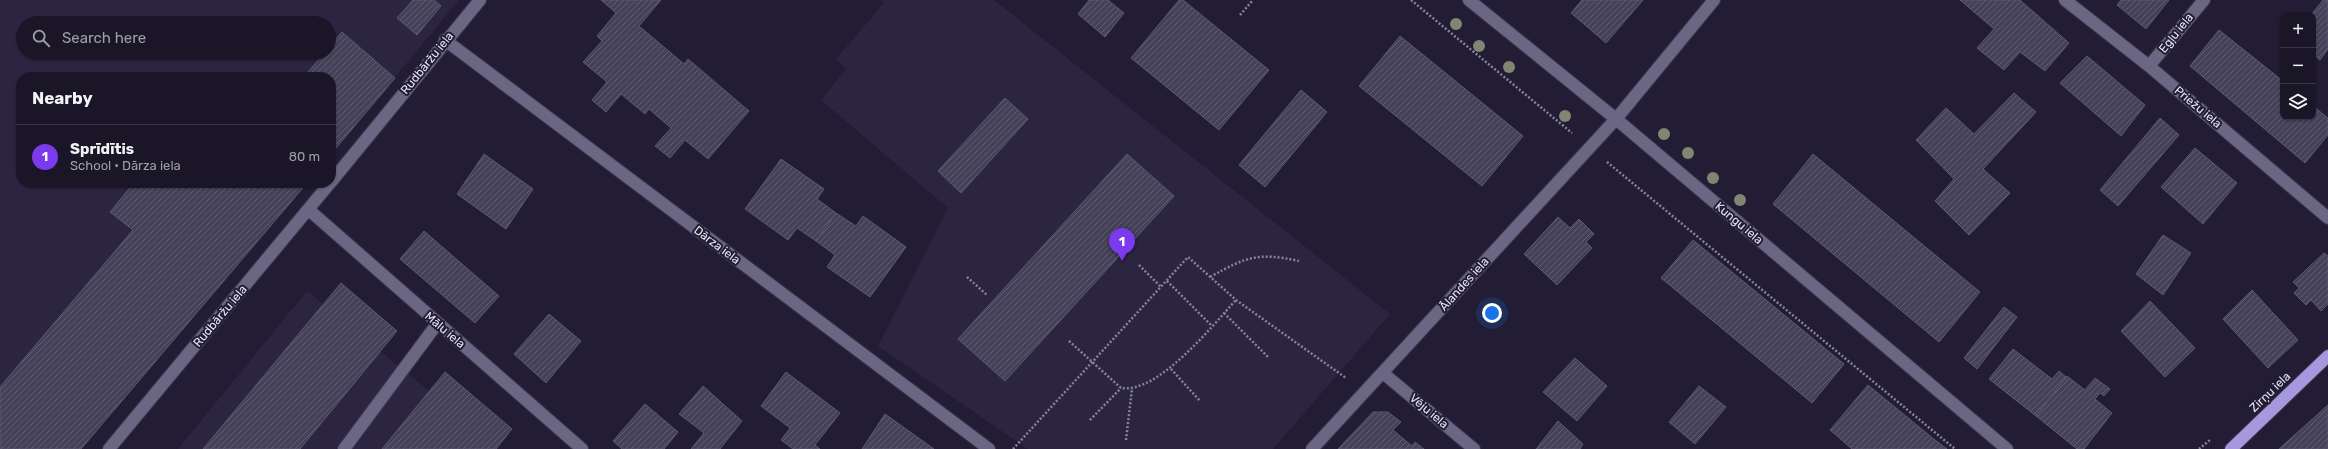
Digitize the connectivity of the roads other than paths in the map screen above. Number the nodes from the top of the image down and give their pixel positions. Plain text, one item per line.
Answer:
1 (480, 0) edge
2 (1469, 0) edge
3 (1714, 0) edge
4 (2065, 0) edge
5 (2204, 0) edge
6 (445, 40) junction
7 (2149, 66) junction
8 (1616, 119) junction
9 (336, 177) edge
10 (327, 188) edge
11 (309, 210) junction
12 (2328, 218) edge
13 (437, 324) junction
14 (2328, 356) edge
15 (1384, 373) junction
16 (111, 449) edge
17 (344, 449) edge
18 (582, 449) edge
19 (989, 449) edge
20 (1312, 449) edge
21 (1474, 449) edge
22 (2007, 449) edge
23 (2231, 449) edge

1 - 6 street, Rudbāržu iela
2 - 8 street, Kungu iela
3 - 8 street, Ālandes iela
4 - 7 street, Priežu iela
5 - 7 street, Egļu iela
6 - 9 street, Rudbāržu iela
6 - 19 street, Dārza iela
7 - 12 street, Priežu iela
8 - 15 street, Ālandes iela
8 - 22 street, Kungu iela
10 - 11 street, Rudbāržu iela
11 - 13 street, Mālu iela
11 - 16 street, Rudbāržu iela
13 - 17 street
13 - 18 street, Mālu iela
14 - 23 highway, Zirņu iela
15 - 20 street, Ālandes iela
15 - 21 street, Vēju iela

